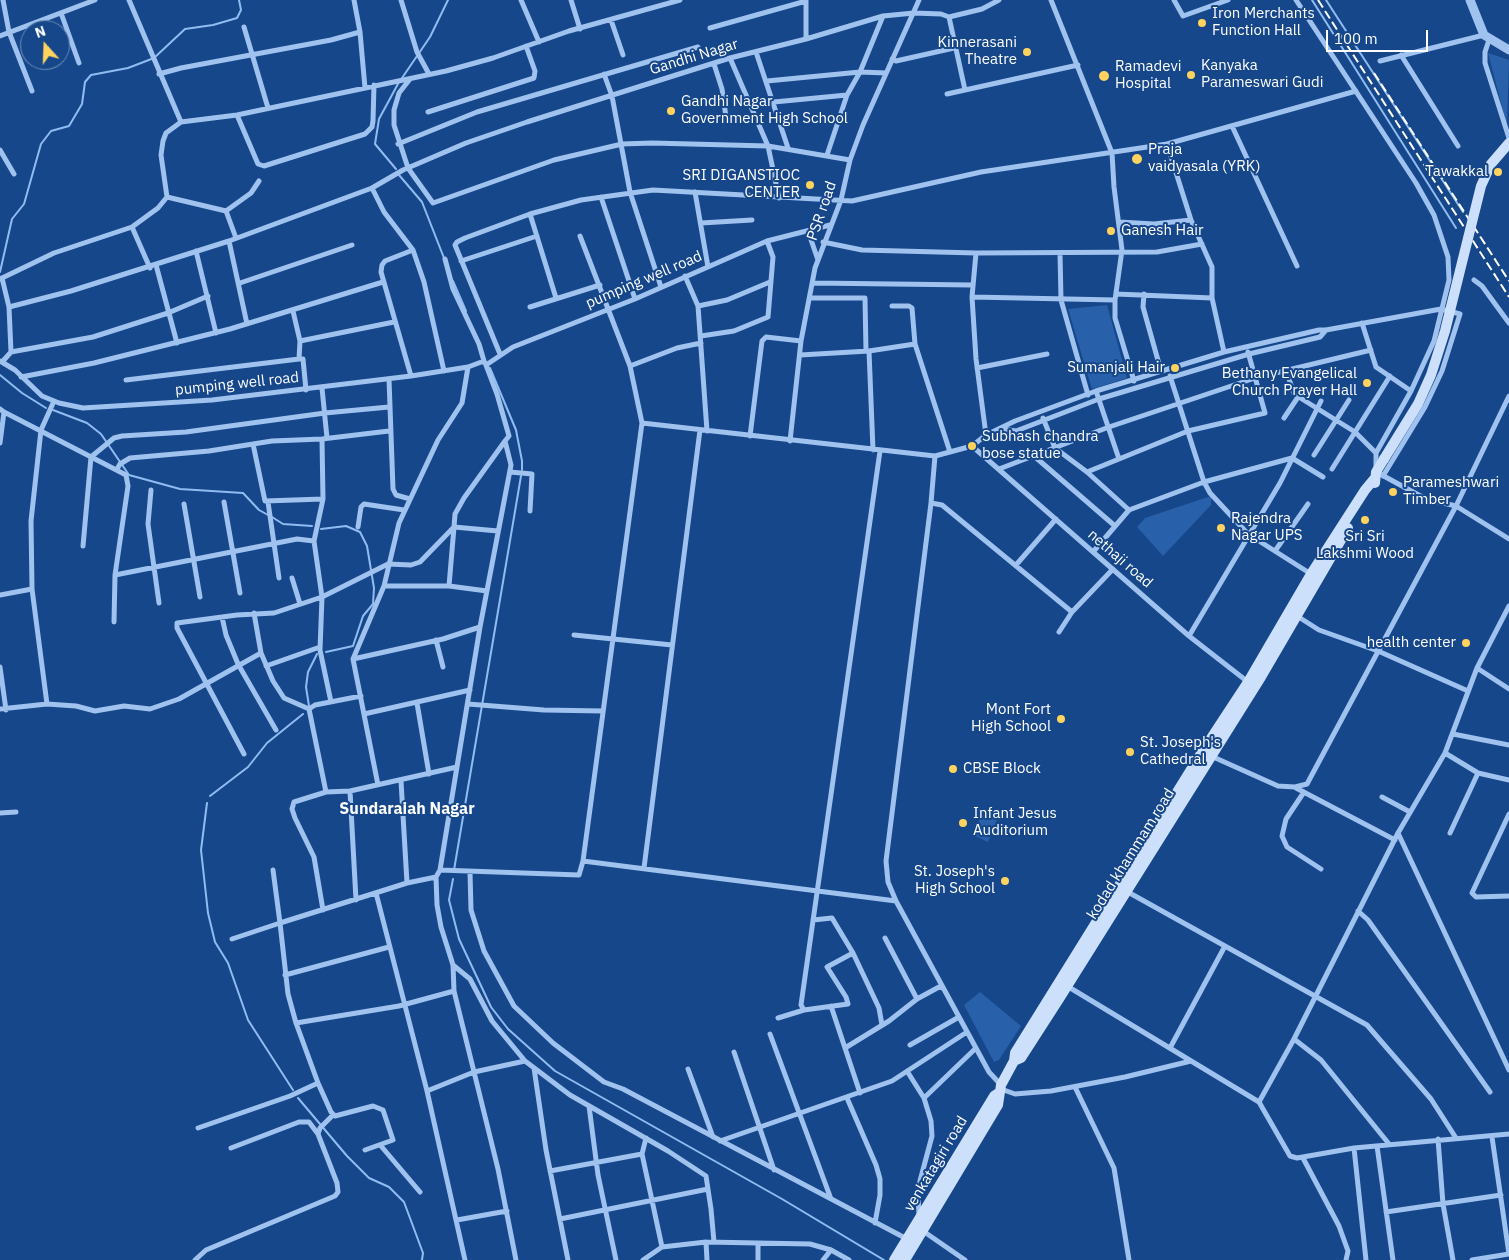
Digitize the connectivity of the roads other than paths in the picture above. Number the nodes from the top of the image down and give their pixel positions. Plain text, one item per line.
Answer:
1 (3, 0) edge
2 (95, 0) edge
3 (129, 0) edge
4 (354, 0) edge
5 (401, 0) edge
6 (521, 0) edge
7 (571, 0) edge
8 (680, 0) edge
9 (806, 0) edge
10 (919, 0) edge
11 (999, 0) edge
12 (1051, 0) edge
13 (1174, 0) edge
14 (1228, 0) edge
15 (1296, 0) edge
16 (1470, 0) edge
17 (61, 12) junction
18 (914, 13) junction
19 (883, 16) junction
20 (949, 17) junction
21 (611, 20) junction
22 (244, 27) dead end
23 (710, 28) dead end
24 (580, 29) junction
25 (9, 32) junction
26 (360, 32) junction
27 (0, 36) edge
28 (1486, 38) junction
29 (806, 39) junction
30 (539, 42) junction
31 (526, 46) junction
32 (698, 47) dead end
33 (954, 48) junction
34 (1509, 50) edge
35 (756, 52) junction
36 (253, 54) junction
37 (623, 55) dead end
38 (1401, 55) junction
39 (730, 58) junction
40 (892, 59) junction
41 (1380, 61) dead end
42 (79, 64) dead end
43 (714, 64) junction
44 (1078, 65) junction
45 (860, 72) junction
46 (886, 73) junction
47 (159, 74) junction
48 (430, 74) junction
49 (604, 74) junction
50 (408, 79) junction
51 (767, 81) junction
52 (374, 85) junction
53 (365, 88) junction
54 (965, 90) junction
55 (32, 91) dead end
56 (1356, 91) junction
57 (947, 94) dead end
58 (848, 95) junction
59 (612, 96) junction
60 (774, 102) junction
61 (268, 108) junction
62 (428, 112) dead end
63 (237, 115) junction
64 (726, 118) dead end
65 (181, 122) junction
66 (1232, 126) junction
67 (1508, 130) edge
68 (1509, 138) edge
69 (1509, 143) edge
70 (398, 144) junction
71 (622, 144) junction
72 (1166, 144) junction
73 (768, 146) junction
74 (1458, 146) dead end
75 (788, 148) junction
76 (0, 150) edge
77 (1112, 153) junction
78 (827, 155) junction
79 (850, 160) junction
80 (406, 169) junction
81 (14, 174) dead end
82 (259, 181) dead end
83 (372, 188) junction
84 (630, 192) junction
85 (695, 192) junction
86 (167, 197) junction
87 (601, 197) junction
88 (779, 198) junction
89 (841, 200) junction
90 (226, 211) junction
91 (530, 214) junction
92 (752, 220) dead end
93 (1191, 220) junction
94 (1119, 222) junction
95 (701, 223) junction
96 (830, 225) junction
97 (132, 227) junction
98 (808, 231) junction
99 (536, 236) junction
100 (580, 236) dead end
101 (236, 238) junction
102 (229, 241) junction
103 (767, 241) junction
104 (823, 242) junction
105 (1202, 244) junction
106 (352, 245) dead end
107 (413, 250) junction
108 (1122, 250) junction
109 (196, 251) junction
110 (1060, 252) junction
111 (976, 253) junction
112 (445, 259) dead end
113 (818, 260) junction
114 (461, 261) junction
115 (156, 266) junction
116 (1297, 266) dead end
117 (708, 267) junction
118 (150, 268) junction
119 (686, 276) junction
120 (1, 278) edge
121 (1474, 280) dead end
122 (383, 282) junction
123 (770, 282) junction
124 (240, 283) junction
125 (813, 283) junction
126 (600, 285) junction
127 (972, 285) junction
128 (661, 287) junction
129 (1144, 294) junction
130 (208, 296) junction
131 (972, 297) junction
132 (1115, 297) junction
133 (556, 298) junction
134 (810, 298) junction
135 (1212, 298) junction
136 (635, 299) junction
137 (1060, 300) junction
138 (9, 306) junction
139 (698, 306) junction
140 (892, 306) dead end
141 (530, 307) dead end
142 (1441, 309) junction
143 (608, 310) junction
144 (293, 311) junction
145 (168, 313) junction
146 (394, 322) junction
147 (1362, 323) junction
148 (1509, 323) edge
149 (247, 324) junction
150 (1326, 330) junction
151 (216, 333) junction
152 (701, 336) junction
153 (300, 341) junction
154 (801, 341) junction
155 (177, 342) junction
156 (701, 343) junction
157 (915, 344) junction
158 (1246, 346) junction
159 (1371, 350) junction
160 (868, 351) junction
161 (11, 352) junction
162 (1224, 352) junction
163 (500, 354) junction
164 (1047, 354) dead end
165 (1249, 354) junction
166 (800, 355) junction
167 (299, 359) junction
168 (2, 361) edge
169 (485, 363) junction
170 (630, 366) junction
171 (468, 367) junction
172 (977, 368) junction
173 (1168, 370) junction
174 (1286, 370) junction
175 (444, 371) junction
176 (1161, 371) junction
177 (411, 376) junction
178 (1390, 376) junction
179 (21, 377) junction
180 (1170, 377) junction
181 (389, 378) junction
182 (1255, 378) junction
183 (126, 380) dead end
184 (1134, 381) junction
185 (322, 388) junction
186 (306, 390) junction
187 (1096, 391) junction
188 (1411, 392) junction
189 (1088, 395) junction
190 (1509, 396) edge
191 (1298, 397) junction
192 (1099, 399) junction
193 (1349, 400) dead end
194 (54, 401) junction
195 (1321, 401) dead end
196 (1179, 403) junction
197 (390, 407) junction
198 (1316, 410) junction
199 (2, 411) edge
200 (324, 413) junction
201 (1041, 413) junction
202 (1284, 418) dead end
203 (1044, 421) junction
204 (1336, 422) junction
205 (642, 423) junction
206 (1109, 427) junction
207 (1001, 429) junction
208 (41, 430) junction
209 (700, 430) junction
210 (390, 431) junction
211 (707, 431) junction
212 (1188, 431) junction
213 (1355, 432) junction
214 (986, 435) junction
215 (750, 436) junction
216 (324, 439) junction
217 (505, 441) junction
218 (790, 441) junction
219 (0, 443) edge
220 (254, 444) junction
221 (972, 446) junction
222 (1055, 448) junction
223 (873, 450) junction
224 (880, 450) junction
225 (950, 452) junction
226 (1314, 455) dead end
227 (935, 456) junction
228 (1034, 456) junction
229 (1380, 456) junction
230 (91, 457) junction
231 (1292, 458) junction
232 (1119, 459) junction
233 (118, 466) junction
234 (999, 469) junction
235 (1332, 469) dead end
236 (510, 472) junction
237 (1087, 472) junction
238 (1378, 476) junction
239 (1323, 478) dead end
240 (1204, 482) junction
241 (151, 490) dead end
242 (410, 499) junction
243 (323, 500) junction
244 (224, 502) dead end
245 (268, 502) junction
246 (931, 503) junction
247 (184, 504) dead end
248 (1308, 504) dead end
249 (1456, 506) junction
250 (404, 510) junction
251 (1129, 510) junction
252 (530, 511) dead end
253 (1056, 519) junction
254 (1115, 526) junction
255 (358, 527) dead end
256 (454, 527) junction
257 (498, 531) junction
258 (1248, 534) junction
259 (1509, 539) edge
260 (314, 541) junction
261 (274, 544) junction
262 (83, 546) dead end
263 (233, 552) junction
264 (1094, 552) junction
265 (1275, 552) junction
266 (193, 559) junction
267 (388, 564) junction
268 (1016, 565) junction
269 (154, 566) junction
270 (1113, 569) junction
271 (1311, 574) junction
272 (116, 576) junction
273 (279, 578) dead end
274 (292, 578) dead end
275 (384, 586) junction
276 (449, 586) junction
277 (32, 589) junction
278 (487, 591) junction
279 (240, 593) dead end
280 (0, 595) edge
281 (200, 597) dead end
282 (322, 597) junction
283 (159, 603) dead end
284 (300, 604) junction
285 (1509, 606) edge
286 (1072, 612) junction
287 (254, 613) junction
288 (1296, 616) junction
289 (222, 617) junction
290 (114, 622) dead end
291 (480, 627) junction
292 (1059, 632) dead end
293 (574, 635) dead end
294 (1190, 636) junction
295 (613, 638) junction
296 (436, 640) junction
297 (672, 645) junction
298 (320, 647) junction
299 (1378, 651) junction
300 (261, 653) junction
301 (353, 658) junction
302 (238, 664) junction
303 (266, 666) junction
304 (0, 667) edge
305 (443, 667) dead end
306 (1476, 668) junction
307 (208, 684) junction
308 (1251, 684) junction
309 (1509, 689) edge
310 (470, 690) junction
311 (1468, 691) junction
312 (361, 696) junction
313 (331, 702) junction
314 (417, 703) junction
315 (48, 704) junction
316 (468, 704) junction
317 (309, 709) junction
318 (3, 710) edge
319 (603, 710) junction
320 (364, 714) junction
321 (276, 730) dead end
322 (1452, 734) junction
323 (1509, 745) edge
324 (1445, 753) junction
325 (244, 754) dead end
326 (1206, 754) junction
327 (457, 767) junction
328 (1478, 773) junction
329 (429, 774) junction
330 (1509, 780) edge
331 (401, 781) junction
332 (378, 785) junction
333 (1295, 788) junction
334 (350, 791) junction
335 (326, 792) junction
336 (1304, 792) junction
337 (1382, 797) dead end
338 (16, 812) dead end
339 (1410, 812) junction
340 (0, 813) edge
341 (1509, 814) edge
342 (1398, 833) junction
343 (1450, 833) dead end
344 (1395, 840) junction
345 (583, 861) junction
346 (644, 868) junction
347 (1321, 869) dead end
348 (273, 870) dead end
349 (440, 870) junction
350 (470, 872) junction
351 (436, 877) junction
352 (407, 883) junction
353 (1123, 889) junction
354 (818, 890) junction
355 (376, 893) junction
356 (1509, 896) edge
357 (356, 900) junction
358 (896, 901) junction
359 (323, 910) junction
360 (1358, 911) junction
361 (813, 920) junction
362 (280, 923) junction
363 (885, 938) dead end
364 (232, 939) dead end
365 (1225, 946) junction
366 (390, 947) junction
367 (853, 953) junction
368 (453, 964) junction
369 (286, 975) junction
370 (1067, 986) junction
371 (942, 988) junction
372 (454, 990) junction
373 (1315, 996) junction
374 (917, 999) junction
375 (404, 1005) junction
376 (831, 1006) junction
377 (804, 1010) junction
378 (959, 1017) junction
379 (778, 1018) dead end
380 (296, 1023) junction
381 (882, 1025) junction
382 (967, 1032) junction
383 (770, 1034) dead end
384 (1294, 1039) junction
385 (910, 1045) dead end
386 (845, 1048) junction
387 (976, 1048) junction
388 (1170, 1048) junction
389 (734, 1052) dead end
390 (525, 1061) junction
391 (1014, 1061) junction
392 (1191, 1061) junction
393 (534, 1068) junction
394 (688, 1068) dead end
395 (1509, 1070) edge
396 (907, 1071) junction
397 (474, 1072) junction
398 (318, 1083) junction
399 (1075, 1087) junction
400 (1000, 1088) junction
401 (427, 1091) junction
402 (1490, 1092) dead end
403 (860, 1093) junction
404 (847, 1098) junction
405 (924, 1098) junction
406 (1259, 1102) junction
407 (589, 1106) junction
408 (333, 1115) junction
409 (799, 1115) junction
410 (198, 1128) dead end
411 (760, 1128) junction
412 (319, 1131) junction
413 (1509, 1134) edge
414 (1492, 1137) junction
415 (646, 1138) junction
416 (714, 1138) junction
417 (1456, 1138) junction
418 (1438, 1139) junction
419 (720, 1141) junction
420 (1390, 1144) junction
421 (381, 1146) junction
422 (1377, 1146) junction
423 (232, 1148) dead end
424 (1354, 1148) junction
425 (365, 1150) dead end
426 (642, 1154) junction
427 (1303, 1158) junction
428 (597, 1162) junction
429 (774, 1170) junction
430 (550, 1171) junction
431 (708, 1189) junction
432 (420, 1192) dead end
433 (1501, 1195) junction
434 (832, 1198) junction
435 (652, 1200) junction
436 (1442, 1204) junction
437 (606, 1210) junction
438 (507, 1211) junction
439 (1386, 1212) junction
440 (560, 1219) junction
441 (457, 1220) junction
442 (875, 1223) junction
443 (920, 1225) junction
444 (907, 1239) junction
445 (706, 1242) junction
446 (714, 1242) junction
447 (758, 1243) junction
448 (662, 1247) junction
449 (831, 1250) junction
450 (1509, 1254) edge
451 (898, 1259) edge
452 (195, 1260) edge
453 (465, 1260) edge
454 (516, 1260) edge
455 (568, 1260) edge
456 (616, 1260) edge
457 (643, 1260) edge
458 (706, 1260) edge
459 (758, 1260) edge
460 (823, 1260) edge
461 (849, 1260) edge
462 (965, 1260) edge
463 (1129, 1260) edge
464 (1346, 1260) edge
465 (1366, 1260) edge
466 (1393, 1260) edge
467 (1453, 1260) edge
468 (1472, 1260) edge

1 - 25 street
2 - 17 street
3 - 47 street
4 - 26 street
5 - 48 street
6 - 30 street
7 - 24 street
8 - 21 street
9 - 23 street
9 - 29 street
10 - 18 street, PSR road
11 - 20 street, Gandhi Nagar
12 - 44 street
13 - 14 street
15 - 56 street
16 - 28 street
17 - 25 street
17 - 42 street
18 - 19 street, Gandhi Nagar
18 - 20 street, Gandhi Nagar
18 - 40 street, PSR road
19 - 29 street, Gandhi Nagar
19 - 45 street
20 - 33 street
21 - 24 street
21 - 37 street
22 - 36 street
24 - 30 street
25 - 27 street
25 - 55 street
26 - 36 street
26 - 53 street
28 - 34 street
28 - 38 street
28 - 67 street
29 - 35 street, Gandhi Nagar
30 - 31 street
31 - 48 street
31 - 62 street
32 - 49 street
33 - 40 street
33 - 54 street
35 - 39 street, Gandhi Nagar
35 - 51 street
36 - 47 street
36 - 61 street
38 - 41 street
38 - 74 street
39 - 43 street, Gandhi Nagar
39 - 73 street
40 - 46 street, PSR road
43 - 59 street, Gandhi Nagar
43 - 64 street
44 - 54 street
44 - 77 street
45 - 46 street
45 - 51 street
45 - 58 street
46 - 79 street, PSR road
47 - 65 street
48 - 50 street
49 - 59 street
49 - 70 street
50 - 52 street
50 - 70 street
51 - 60 street
52 - 53 street
52 - 63 street
53 - 61 street
54 - 57 street
56 - 66 street
56 - 142 street
58 - 60 street
58 - 78 street
59 - 71 street
59 - 80 street, Gandhi Nagar
60 - 75 street
61 - 63 street
63 - 65 street
65 - 86 street
66 - 72 street
66 - 116 street
67 - 68 street
69 - 229 main road, kodad khammam road, bridge
70 - 80 street
71 - 73 street
71 - 80 street
71 - 84 street
72 - 77 street
72 - 93 street
73 - 75 street
73 - 88 street
75 - 78 street
76 - 81 street
77 - 89 street
77 - 94 street
78 - 79 street
79 - 89 street, PSR road
80 - 83 street, Gandhi Nagar
82 - 90 street
83 - 101 street, Gandhi Nagar
83 - 107 street
84 - 85 street
84 - 87 street
84 - 128 street
85 - 88 street
85 - 95 street
86 - 90 street
86 - 97 street
87 - 91 street
87 - 136 street
88 - 89 street
89 - 96 street, PSR road
90 - 101 street
91 - 99 street
91 - 114 street
92 - 95 street
93 - 94 street
93 - 105 street
94 - 108 street
95 - 117 street
96 - 98 street, pumping well road
96 - 104 street, PSR road
97 - 118 street
97 - 120 street
98 - 103 street, pumping well road
98 - 113 street
99 - 114 street
99 - 133 street
100 - 126 street
101 - 102 street, Gandhi Nagar
102 - 109 street, Gandhi Nagar
102 - 124 street
103 - 117 street, pumping well road
103 - 123 street
104 - 111 street
104 - 113 street, PSR road
105 - 108 street
105 - 135 street
106 - 124 street
107 - 122 street
107 - 175 street
108 - 110 street
108 - 132 street
109 - 115 street, Gandhi Nagar
109 - 130 street
110 - 111 street
110 - 137 street
111 - 127 street
112 - 169 street
113 - 125 street, PSR road
114 - 163 street
115 - 118 street, Gandhi Nagar
115 - 145 street
117 - 119 street, pumping well road
118 - 138 street, Gandhi Nagar
119 - 128 street, pumping well road
119 - 139 street
120 - 138 street
121 - 148 street
122 - 144 street
122 - 146 street
123 - 139 street
123 - 152 street
124 - 149 street
125 - 127 street
125 - 134 street, PSR road
126 - 133 street
126 - 143 street
127 - 131 street
128 - 136 street, pumping well road
129 - 132 street
129 - 135 street
129 - 176 street
130 - 145 street
130 - 151 street
131 - 137 street
131 - 172 street
132 - 137 street
132 - 184 street
133 - 141 street
134 - 154 street, PSR road
134 - 160 street
135 - 162 street
136 - 143 street, pumping well road
137 - 189 street
138 - 161 street
139 - 152 street
140 - 157 street
142 - 147 street
142 - 188 street
142 - 238 street
143 - 163 street, pumping well road
143 - 170 street
144 - 149 street
144 - 153 street
145 - 155 street
145 - 161 street
146 - 153 street
146 - 177 street
147 - 150 street
147 - 159 street
149 - 151 street
150 - 158 street
150 - 165 street
151 - 155 street
152 - 156 street
153 - 167 street
154 - 166 street, PSR road
154 - 215 street
155 - 179 street
156 - 170 street
156 - 211 street
157 - 160 street
157 - 225 street
158 - 162 street
158 - 165 street
159 - 174 street
159 - 178 street
160 - 166 street
160 - 223 street
161 - 168 street
162 - 173 street
163 - 169 street, pumping well road
164 - 172 street
165 - 180 street
165 - 182 street
166 - 218 street, PSR road
167 - 183 street
167 - 186 street
168 - 179 street, pumping well road
169 - 171 street, pumping well road
169 - 217 street
170 - 205 street
171 - 175 street, pumping well road
171 - 242 street
172 - 214 street
173 - 176 street
173 - 180 street
174 - 182 street
174 - 191 street
175 - 177 street, pumping well road
176 - 184 street
177 - 181 street, pumping well road
178 - 188 street
178 - 213 street
179 - 194 street, pumping well road
180 - 192 street
180 - 196 street
181 - 185 street, pumping well road
181 - 197 street
182 - 196 street
182 - 212 street
184 - 187 street
185 - 186 street, pumping well road
185 - 200 street
186 - 194 street, pumping well road
187 - 189 street
187 - 192 street
188 - 229 street
189 - 201 street
190 - 249 street
191 - 198 street
191 - 202 street
192 - 203 street
192 - 206 street
193 - 204 street
194 - 208 street
195 - 198 street
196 - 206 street
196 - 212 street
197 - 200 street
197 - 210 street
198 - 204 street
198 - 231 street
199 - 208 street
199 - 219 street
200 - 216 street
200 - 230 street
201 - 203 street
201 - 207 street
203 - 207 street
203 - 222 street
204 - 213 street
204 - 226 street
205 - 209 street
205 - 295 street
206 - 222 street
206 - 232 street
207 - 214 street
208 - 230 street
208 - 277 street
209 - 211 street
209 - 297 street
210 - 216 street
210 - 242 street
211 - 215 street
212 - 232 street
212 - 240 street
213 - 229 street
213 - 235 street
214 - 221 street
215 - 218 street
216 - 220 street
216 - 243 street
217 - 236 street
217 - 256 street
218 - 223 street
220 - 233 street
220 - 245 street
221 - 225 street
221 - 234 street, nethaji road
222 - 228 street
222 - 237 street
223 - 224 street
224 - 227 street
224 - 354 street
225 - 227 street
227 - 246 street
228 - 234 street
228 - 254 street
229 - 238 main road, kodad khammam road
230 - 233 street
230 - 262 street
231 - 239 street
231 - 240 street
231 - 258 street
232 - 237 street
233 - 272 street
234 - 253 street, nethaji road
236 - 252 street
236 - 257 street
237 - 251 street
238 - 249 street
238 - 271 main road, kodad khammam road
238 - 288 main road, kodad khammam road
240 - 251 street
240 - 258 street
241 - 269 street
242 - 250 street
243 - 245 street
243 - 260 street
244 - 263 street
245 - 261 street
246 - 268 street
246 - 358 street
247 - 266 street
248 - 265 street
249 - 259 street
249 - 299 street
250 - 255 street
250 - 267 street
251 - 254 street
253 - 264 street, nethaji road
253 - 268 street
254 - 264 street
256 - 257 street
256 - 267 street
256 - 276 street
257 - 278 street
258 - 265 street
258 - 294 street
260 - 261 street
260 - 282 street
261 - 263 street
261 - 273 street
263 - 266 street
263 - 279 street
264 - 270 street, nethaji road
265 - 271 street
266 - 269 street
266 - 281 street
267 - 275 street
267 - 282 street
268 - 286 street
269 - 272 street
269 - 283 street
270 - 286 street
270 - 294 street, nethaji road
271 - 308 main road, kodad khammam road
272 - 290 street
274 - 284 street
275 - 276 street
275 - 301 street
276 - 278 street
277 - 280 street
277 - 315 street
278 - 291 street
282 - 284 street
282 - 298 street
284 - 287 street
285 - 306 street
286 - 292 street
287 - 289 street
287 - 300 street
288 - 299 street
288 - 308 main road, kodad khammam road
289 - 302 street
289 - 307 street
291 - 296 street
291 - 310 street
293 - 295 street
294 - 308 street, nethaji road
295 - 297 street
295 - 319 street
296 - 301 street
296 - 305 street
297 - 346 street
298 - 303 street
298 - 313 street
299 - 311 street
299 - 333 street
300 - 302 street
300 - 303 street
301 - 312 street
302 - 307 street
302 - 321 street
303 - 317 street
304 - 318 street
306 - 309 street
306 - 311 street
307 - 315 street
307 - 325 street
308 - 326 main road, kodad khammam road
310 - 314 street
310 - 316 street
311 - 322 street
312 - 313 street
312 - 320 street
313 - 317 street
314 - 320 street
314 - 329 street
315 - 318 street
316 - 319 street
316 - 327 street
317 - 335 street
319 - 345 street
320 - 332 street
322 - 323 street
322 - 324 street
324 - 328 street
324 - 339 street
326 - 333 street
326 - 353 main road, kodad khammam road
327 - 329 street
327 - 349 street
328 - 330 street
328 - 343 street
329 - 331 street
331 - 332 street
331 - 352 street
332 - 334 street
333 - 336 street
334 - 335 street
334 - 357 street
335 - 359 street
336 - 344 street
336 - 347 street
337 - 339 street
338 - 340 street
339 - 342 street
341 - 356 street
342 - 344 street
342 - 395 street
344 - 360 street
345 - 346 street
345 - 350 street
346 - 354 street
348 - 362 street
349 - 350 street
349 - 351 street
350 - 416 street
351 - 352 street
351 - 368 street
352 - 355 street
353 - 365 street
353 - 370 main road, kodad khammam road
353 - 391 main road, kodad khammam road
354 - 358 street
354 - 361 street
355 - 357 street
355 - 366 street
357 - 359 street
358 - 371 street
359 - 362 street
360 - 373 street
360 - 402 street
361 - 367 street
361 - 377 street
362 - 364 street
362 - 369 street
363 - 374 street
365 - 373 street
365 - 388 street
366 - 369 street
366 - 375 street
367 - 376 street
367 - 381 street
368 - 372 street
368 - 390 street
369 - 380 street
370 - 388 street
370 - 391 main road, kodad khammam road
371 - 374 street
371 - 378 street
372 - 375 street
372 - 397 street
373 - 384 street
373 - 417 street
374 - 381 street
375 - 380 street
375 - 401 street
376 - 377 street
376 - 386 street
377 - 379 street
378 - 382 street
378 - 385 street
380 - 398 street
381 - 386 street
382 - 387 street
382 - 396 street
383 - 409 street
384 - 406 street
384 - 420 street
386 - 403 street
387 - 400 street
387 - 405 street
388 - 392 street
389 - 411 street
390 - 393 street
390 - 397 street
391 - 400 main road, kodad khammam road
392 - 399 street
392 - 406 street
393 - 407 street
393 - 430 street
394 - 416 street
396 - 403 street
396 - 405 street
397 - 401 street
397 - 438 street
398 - 408 street
398 - 410 street
399 - 400 street
399 - 463 street
400 - 443 main road, venkatagiri road
401 - 441 street
403 - 404 street
404 - 409 street
404 - 442 street
405 - 443 street
406 - 427 street
407 - 415 street
407 - 428 street
408 - 412 street
408 - 421 street
409 - 411 street
409 - 434 street
411 - 419 street
411 - 429 street
412 - 423 street
412 - 452 street
413 - 414 street
414 - 417 street
414 - 433 street
415 - 426 street
415 - 431 street
416 - 419 street
417 - 418 street
418 - 420 street
418 - 436 street
419 - 429 street
420 - 422 street
421 - 425 street
421 - 432 street
422 - 424 street
422 - 439 street
424 - 427 street
424 - 465 street
426 - 428 street
426 - 435 street
427 - 464 street
428 - 430 street
428 - 437 street
429 - 434 street
430 - 440 street
431 - 435 street
431 - 446 street
433 - 436 street
433 - 450 street
434 - 442 street
435 - 437 street
435 - 448 street
436 - 439 street
436 - 467 street
437 - 440 street
437 - 456 street
438 - 441 street
438 - 454 street
439 - 466 street
440 - 455 street
441 - 453 street
442 - 444 street
443 - 444 main road, venkatagiri road
443 - 451 main road
443 - 462 street
444 - 451 main road, venkatagiri road
445 - 446 street
445 - 448 street
445 - 458 street
446 - 447 street
447 - 449 street
447 - 459 street
448 - 457 street
449 - 460 street
449 - 461 street
450 - 468 street

